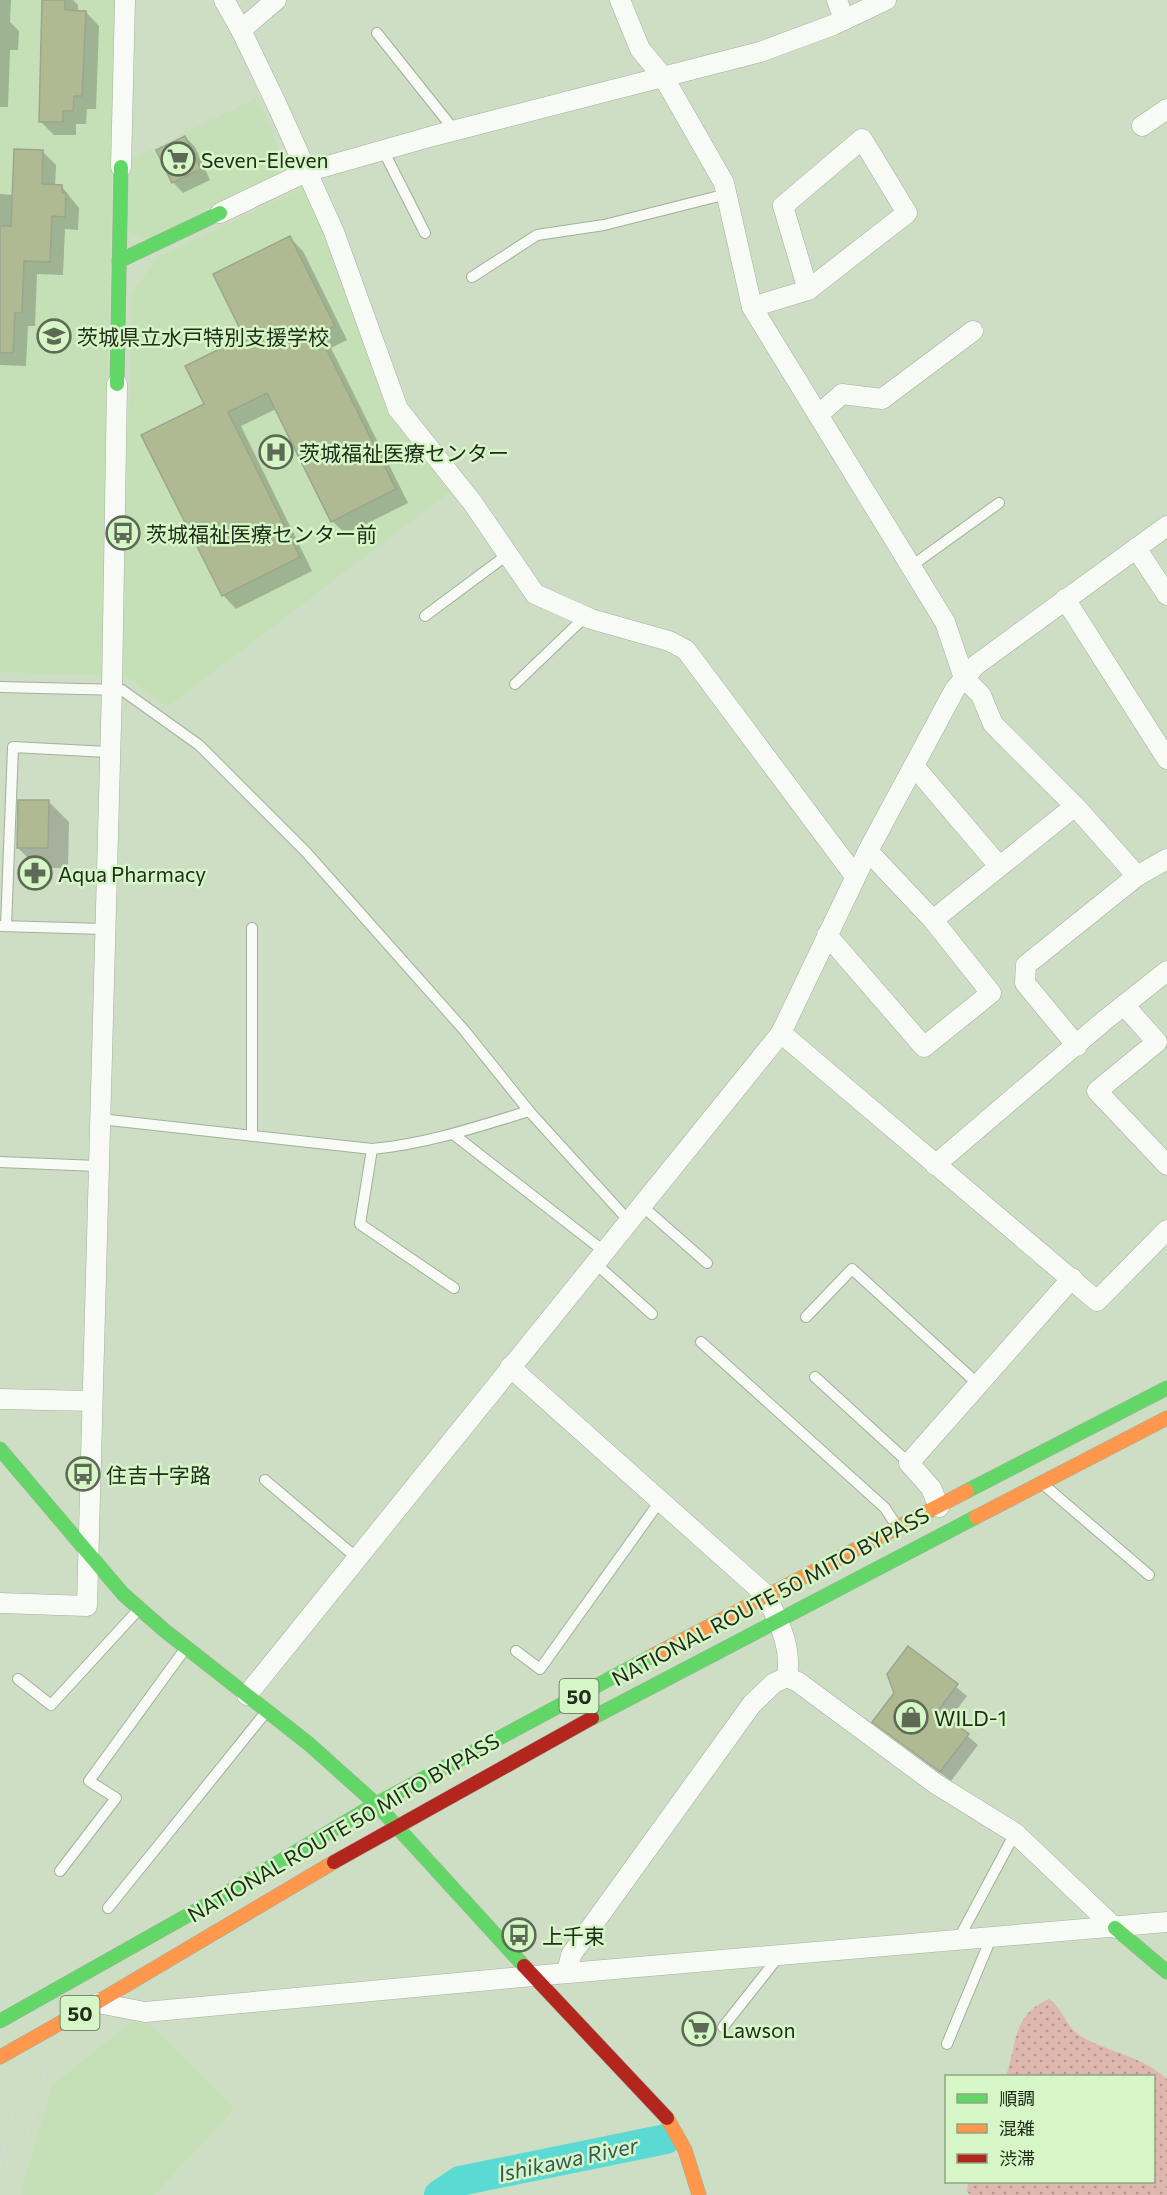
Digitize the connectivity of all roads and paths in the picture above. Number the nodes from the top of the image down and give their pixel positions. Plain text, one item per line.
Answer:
1 (125, 0) edge
2 (224, 0) edge
3 (276, 0) edge
4 (620, 0) edge
5 (837, 0) edge
6 (886, 0) edge
7 (844, 20) junction
8 (241, 30) junction
9 (378, 33) dead end
10 (664, 78) junction
11 (1167, 109) edge
12 (1142, 126) dead end
13 (455, 131) junction
14 (383, 150) junction
15 (121, 167) joint
16 (306, 172) junction
17 (727, 194) junction
18 (220, 213) joint
19 (425, 233) dead end
20 (119, 261) junction
21 (472, 277) dead end
22 (808, 290) junction
23 (752, 307) junction
24 (973, 331) dead end
25 (117, 384) joint
26 (819, 416) junction
27 (999, 503) dead end
28 (1167, 526) edge
29 (1136, 548) junction
30 (507, 555) junction
31 (910, 567) junction
32 (1167, 595) edge
33 (1065, 599) junction
34 (425, 616) dead end
35 (586, 616) junction
36 (964, 678) junction
37 (515, 684) dead end
38 (0, 687) edge
39 (112, 688) junction
40 (108, 752) junction
41 (1167, 759) edge
42 (914, 766) junction
43 (1075, 806) junction
44 (868, 851) junction
45 (1167, 859) edge
46 (999, 866) junction
47 (855, 876) junction
48 (1137, 876) junction
49 (933, 920) junction
50 (3, 926) edge
51 (252, 928) dead end
52 (104, 929) junction
53 (827, 935) junction
54 (1167, 971) edge
55 (1124, 1005) junction
56 (781, 1034) junction
57 (1077, 1046) junction
58 (529, 1112) junction
59 (100, 1119) junction
60 (453, 1134) junction
61 (252, 1136) junction
62 (372, 1149) junction
63 (0, 1162) edge
64 (935, 1165) junction
65 (1167, 1165) edge
66 (97, 1166) junction
67 (641, 1205) junction
68 (628, 1220) junction
69 (1167, 1230) edge
70 (600, 1258) junction
71 (707, 1263) dead end
72 (1072, 1278) junction
73 (454, 1288) dead end
74 (652, 1314) dead end
75 (806, 1317) dead end
76 (701, 1342) dead end
77 (510, 1367) junction
78 (815, 1377) dead end
79 (978, 1384) junction
80 (1167, 1388) edge
81 (0, 1399) edge
82 (92, 1401) junction
83 (1167, 1418) edge
84 (0, 1449) edge
85 (909, 1463) junction
86 (265, 1480) dead end
87 (1042, 1483) junction
88 (660, 1501) junction
89 (939, 1507) junction
90 (898, 1528) junction
91 (89, 1557) junction
92 (357, 1558) junction
93 (1149, 1575) dead end
94 (766, 1595) junction
95 (0, 1603) edge
96 (140, 1609) junction
97 (778, 1620) junction
98 (187, 1647) junction
99 (516, 1651) dead end
100 (787, 1677) junction
101 (18, 1679) dead end
102 (247, 1695) junction
103 (267, 1711) junction
104 (376, 1804) junction
105 (396, 1826) junction
106 (1015, 1833) junction
107 (60, 1871) dead end
108 (108, 1908) dead end
109 (1167, 1922) edge
110 (1115, 1928) junction
111 (991, 1938) junction
112 (958, 1940) junction
113 (780, 1954) junction
114 (1167, 1972) edge
115 (567, 1973) junction
116 (533, 1976) junction
117 (98, 2003) junction
118 (0, 2021) edge
119 (723, 2027) dead end
120 (947, 2044) dead end
121 (0, 2057) edge
122 (48, 2064) dead end
123 (14, 2105) dead end
124 (0, 2166) edge
125 (699, 2195) edge

1 - 15 street
2 - 8 street
3 - 8 street
4 - 10 street
5 - 7 street
6 - 7 street
7 - 10 street
8 - 16 street
9 - 13 lane
10 - 13 street
10 - 17 street
11 - 12 street
13 - 14 street
14 - 16 street
14 - 19 lane
15 - 20 main road
16 - 18 street
16 - 30 street
17 - 21 lane
17 - 23 street
18 - 20 main road
20 - 25 main road
22 - 22 street
22 - 23 street
23 - 26 street
24 - 26 street
25 - 39 street
26 - 31 street
27 - 31 lane
28 - 29 street
29 - 32 street
29 - 33 street
30 - 34 lane
30 - 35 street
31 - 36 street
33 - 36 street
33 - 41 street
35 - 37 lane
35 - 47 street
36 - 42 street
36 - 43 street
38 - 39 lane
39 - 40 street
39 - 58 lane
40 - 50 lane
40 - 52 street
42 - 44 street
42 - 46 street
43 - 46 street
43 - 48 street
44 - 47 street
44 - 49 street
45 - 48 street
46 - 49 street
47 - 53 street
48 - 57 street
49 - 53 street
50 - 52 lane
51 - 61 lane
52 - 59 street
53 - 56 street
54 - 55 street
55 - 57 street
55 - 65 street
56 - 64 street
56 - 67 street
57 - 64 street
58 - 60 lane
58 - 68 lane
59 - 61 lane
59 - 66 street
60 - 62 lane
60 - 70 lane
61 - 62 lane
62 - 73 lane
63 - 66 lane
64 - 72 street
66 - 82 street
67 - 68 street
67 - 71 lane
68 - 70 street
69 - 72 street
70 - 74 lane
70 - 77 street
72 - 79 street
75 - 79 lane
76 - 90 lane
77 - 88 street
77 - 92 street
78 - 85 lane
79 - 85 street
80 - 89 main road, NATIONAL ROUTE 50 MITO BYPASS / 50
81 - 82 street
82 - 91 street
83 - 87 main road, NATIONAL ROUTE 50 MITO BYPASS / 50
84 - 91 main road
85 - 89 street
86 - 92 lane
87 - 93 lane
87 - 97 main road, NATIONAL ROUTE 50 MITO BYPASS / 50
88 - 94 street
88 - 99 lane
89 - 90 main road, NATIONAL ROUTE 50 MITO BYPASS / 50
90 - 94 main road, NATIONAL ROUTE 50 MITO BYPASS / 50
91 - 95 street
91 - 96 main road
92 - 102 street
94 - 97 street
94 - 104 main road, NATIONAL ROUTE 50 MITO BYPASS / 50
96 - 98 main road
96 - 101 lane
97 - 100 street
97 - 105 main road, NATIONAL ROUTE 50 MITO BYPASS / 50
98 - 102 main road
98 - 107 lane
100 - 106 street
100 - 115 street
102 - 103 main road
103 - 104 main road
103 - 108 lane
104 - 105 main road
104 - 118 main road, NATIONAL ROUTE 50 MITO BYPASS / 50
105 - 116 main road
105 - 117 main road, NATIONAL ROUTE 50 MITO BYPASS / 50
106 - 110 street
106 - 112 lane
109 - 110 street
110 - 111 street
110 - 114 main road
111 - 112 street
111 - 120 lane
112 - 113 street
113 - 115 street
113 - 119 lane
115 - 116 street
116 - 117 street
116 - 125 main road
117 - 121 main road, 50
122 - 124 path
123 - 124 path

